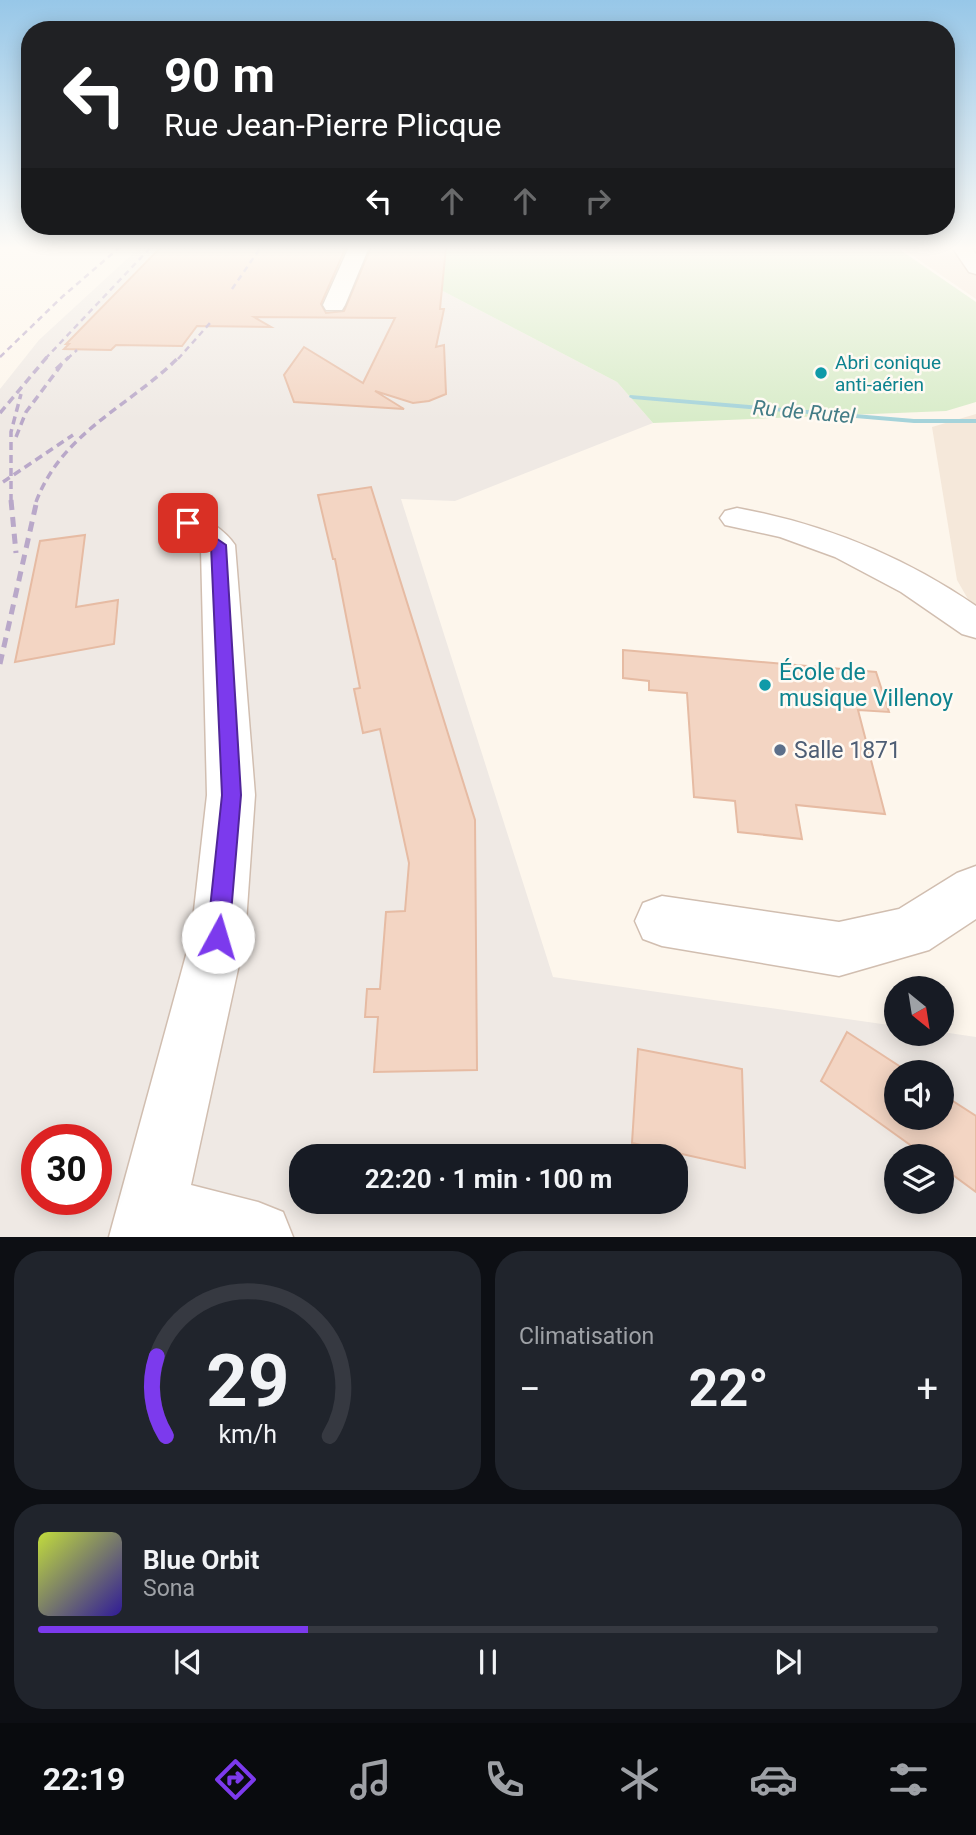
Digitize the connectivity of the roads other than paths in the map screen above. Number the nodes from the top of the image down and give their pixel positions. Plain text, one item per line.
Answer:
1 (737, 518) dead end
2 (188, 523) dead end
3 (976, 625) edge
4 (976, 890) edge
5 (662, 921) dead end
6 (147, 1223) edge
7 (258, 1237) edge

1 - 3 street
2 - 6 street
4 - 5 street
6 - 7 street

